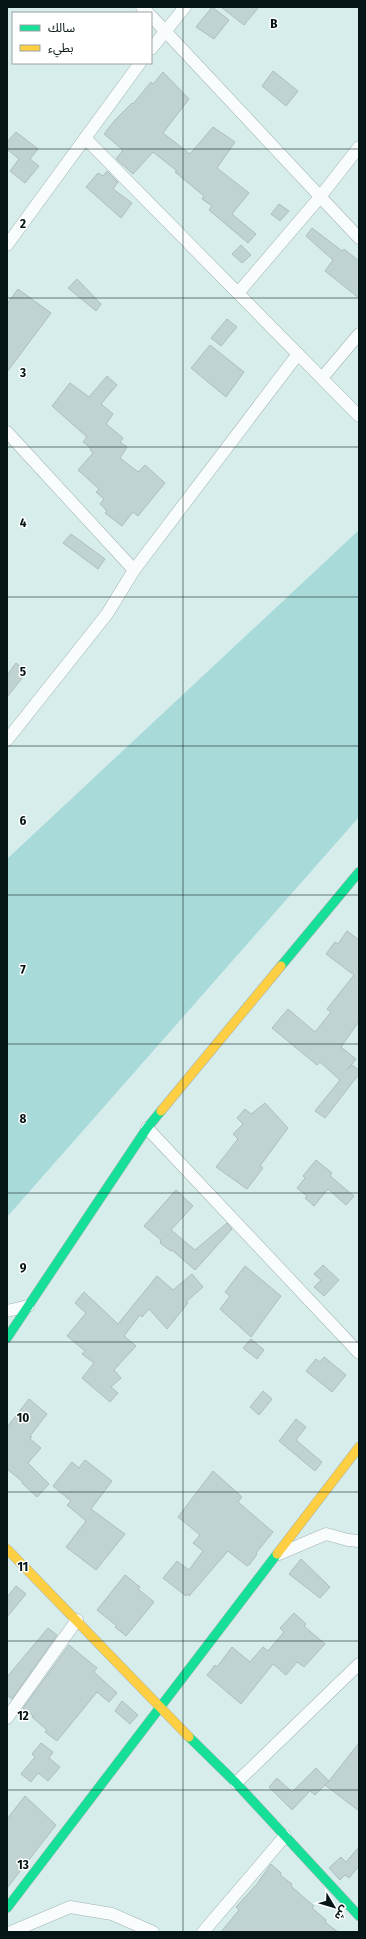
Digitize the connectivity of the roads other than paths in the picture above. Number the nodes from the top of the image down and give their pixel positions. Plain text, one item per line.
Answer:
1 (185, 7) edge
2 (152, 17) edge
3 (164, 31) junction
4 (152, 48) edge
5 (139, 64) edge
6 (85, 138) junction
7 (359, 147) edge
8 (320, 196) junction
9 (359, 238) edge
10 (7, 245) edge
11 (238, 294) junction
12 (359, 334) edge
13 (298, 354) junction
14 (322, 378) junction
15 (359, 416) edge
16 (7, 432) edge
17 (134, 570) junction
18 (7, 740) edge
19 (359, 872) edge
20 (147, 1128) junction
21 (28, 1306) junction
22 (7, 1312) edge
23 (7, 1338) edge
24 (359, 1353) edge
25 (359, 1447) edge
26 (359, 1541) edge
27 (7, 1549) edge
28 (276, 1555) junction
29 (77, 1620) junction
30 (359, 1664) edge
31 (160, 1708) junction
32 (7, 1718) edge
33 (236, 1783) junction
34 (285, 1836) junction
35 (7, 1907) edge
36 (359, 1916) edge
37 (11, 1932) edge
38 (153, 1932) edge
39 (203, 1932) edge

1 - 3 street
2 - 3 street
3 - 4 street
3 - 8 street
5 - 6 street
6 - 10 street
6 - 11 street
7 - 8 street
8 - 9 street
8 - 11 street
11 - 13 street
12 - 14 street
13 - 14 street
13 - 17 street
14 - 15 street
16 - 17 street
17 - 18 street
19 - 20 street
20 - 21 street
20 - 24 street
21 - 22 street
21 - 23 street
25 - 28 street
26 - 28 street
27 - 29 street
28 - 31 street
29 - 31 street
29 - 32 street
30 - 33 street
31 - 33 street
31 - 35 street
33 - 34 street
34 - 36 street
34 - 39 street
37 - 38 street

